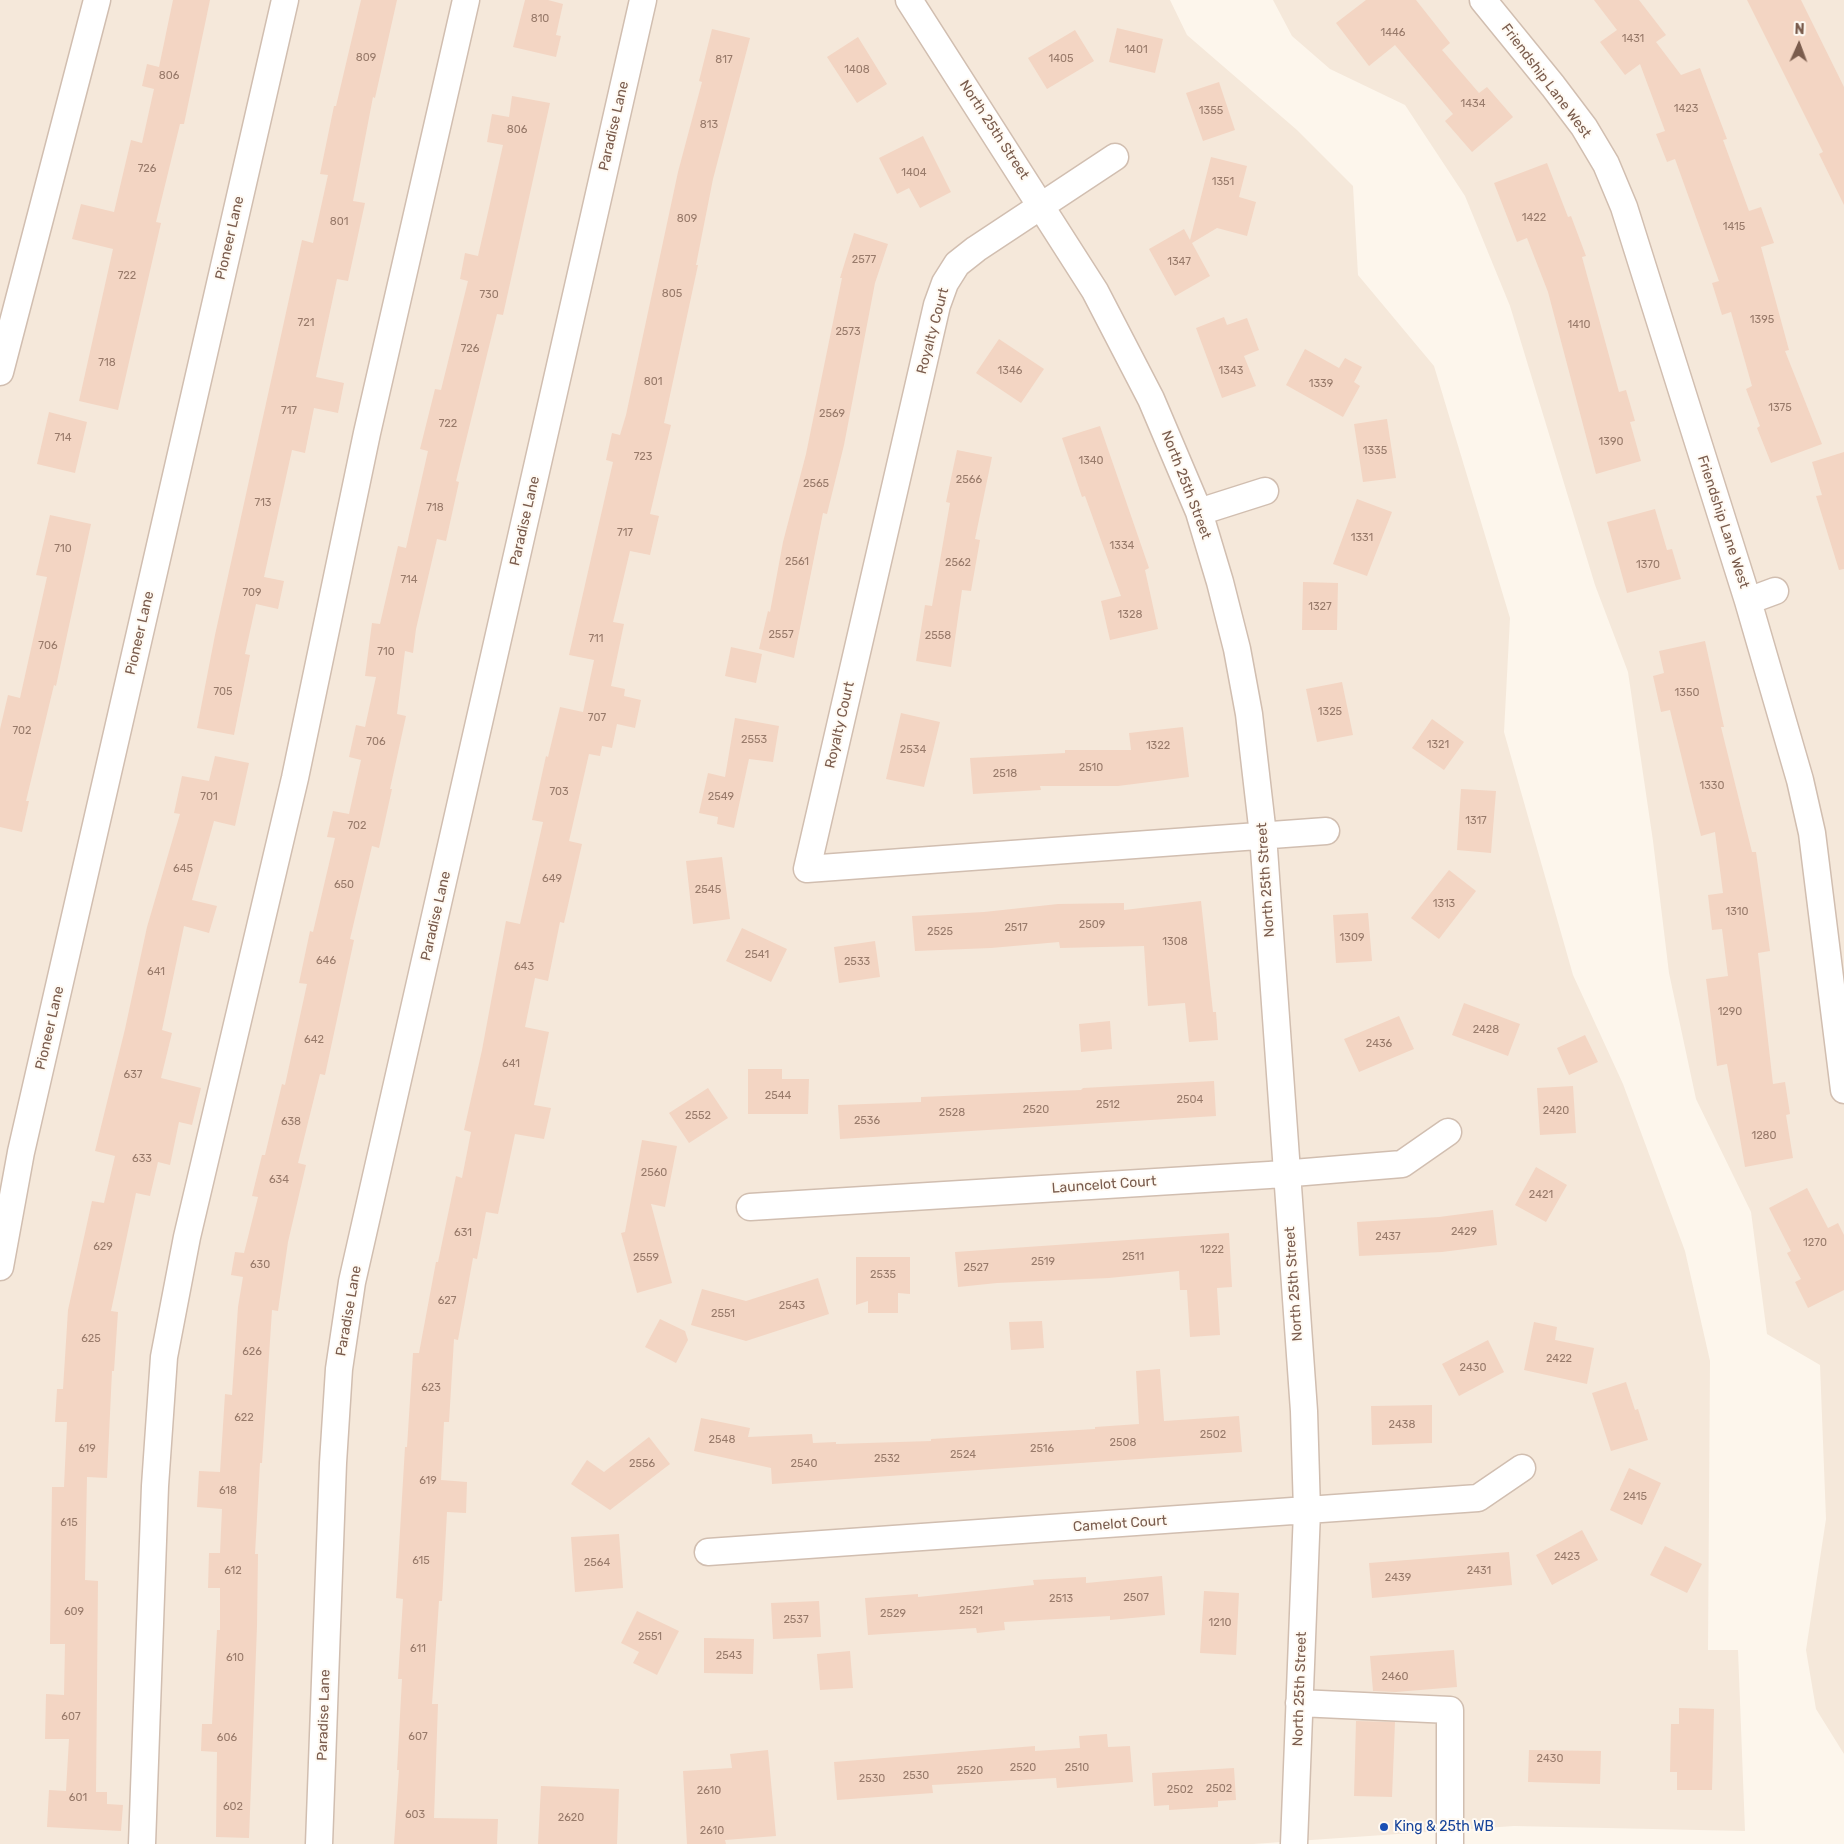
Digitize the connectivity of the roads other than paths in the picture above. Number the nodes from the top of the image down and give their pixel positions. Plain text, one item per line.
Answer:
1 (97, 0) edge
2 (285, 0) edge
3 (466, 0) edge
4 (643, 0) edge
5 (909, 0) edge
6 (1483, 0) edge
7 (1115, 158) dead end
8 (1042, 206) junction
9 (0, 372) edge
10 (1266, 490) dead end
11 (1199, 512) junction
12 (1775, 591) dead end
13 (1748, 601) junction
14 (1326, 831) dead end
15 (1263, 835) junction
16 (1844, 1090) edge
17 (1448, 1132) dead end
18 (1286, 1174) junction
19 (750, 1207) dead end
20 (0, 1267) edge
21 (1522, 1468) dead end
22 (1307, 1511) junction
23 (708, 1552) dead end
24 (1300, 1703) junction
25 (142, 1844) edge
26 (319, 1844) edge
27 (1294, 1844) edge
28 (1450, 1844) edge

1 - 9 street
2 - 20 street, Pioneer Lane
3 - 25 street
4 - 26 street, Paradise Lane
5 - 8 street, North 25th Street
6 - 13 street, Friendship Lane West
7 - 8 street, Royalty Court
8 - 11 street, North 25th Street
8 - 15 street, Royalty Court
10 - 11 street
11 - 15 street, North 25th Street
12 - 13 street
13 - 16 street, Friendship Lane West
14 - 15 street, Royalty Court
15 - 18 street, North 25th Street
17 - 18 street, Launcelot Court
18 - 19 street, Launcelot Court
18 - 22 street, North 25th Street
21 - 22 street, Camelot Court
22 - 23 street, Camelot Court
22 - 24 street, North 25th Street
24 - 27 street, North 25th Street
24 - 28 street

